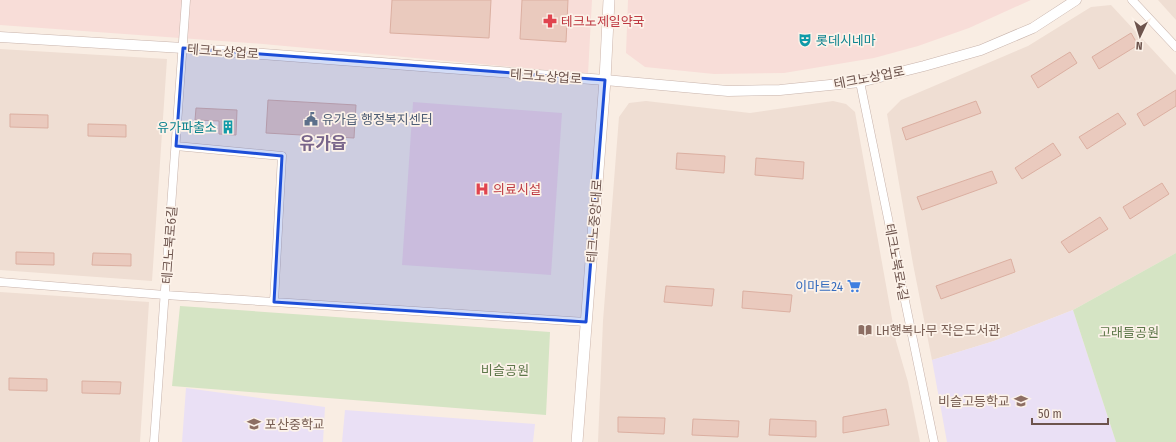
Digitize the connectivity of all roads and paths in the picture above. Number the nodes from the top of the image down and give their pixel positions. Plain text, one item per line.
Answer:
1 (186, 0) edge
2 (609, 0) edge
3 (1076, 0) edge
4 (1132, 0) edge
5 (0, 36) edge
6 (1176, 47) edge
7 (183, 48) junction
8 (605, 80) junction
9 (860, 82) junction
10 (176, 146) junction
11 (0, 282) edge
12 (165, 295) junction
13 (274, 302) junction
14 (586, 322) junction
15 (154, 442) edge
16 (577, 442) edge
17 (934, 442) edge

1 - 7 street, 테크노북로6길
2 - 8 main road, 테크노중앙대로
3 - 9 street, 테크노상업로
4 - 6 street
5 - 7 street, 테크노상업로
7 - 8 street, 테크노상업로
7 - 10 street, 테크노북로6길
8 - 9 street, 테크노상업로
8 - 14 main road, 테크노중앙대로
9 - 17 street, 테크노북로4길
10 - 12 street, 테크노북로6길
10 - 13 street
11 - 12 street
12 - 13 street
12 - 15 street, 테크노북로6길
13 - 14 street
14 - 16 main road, 테크노중앙대로

